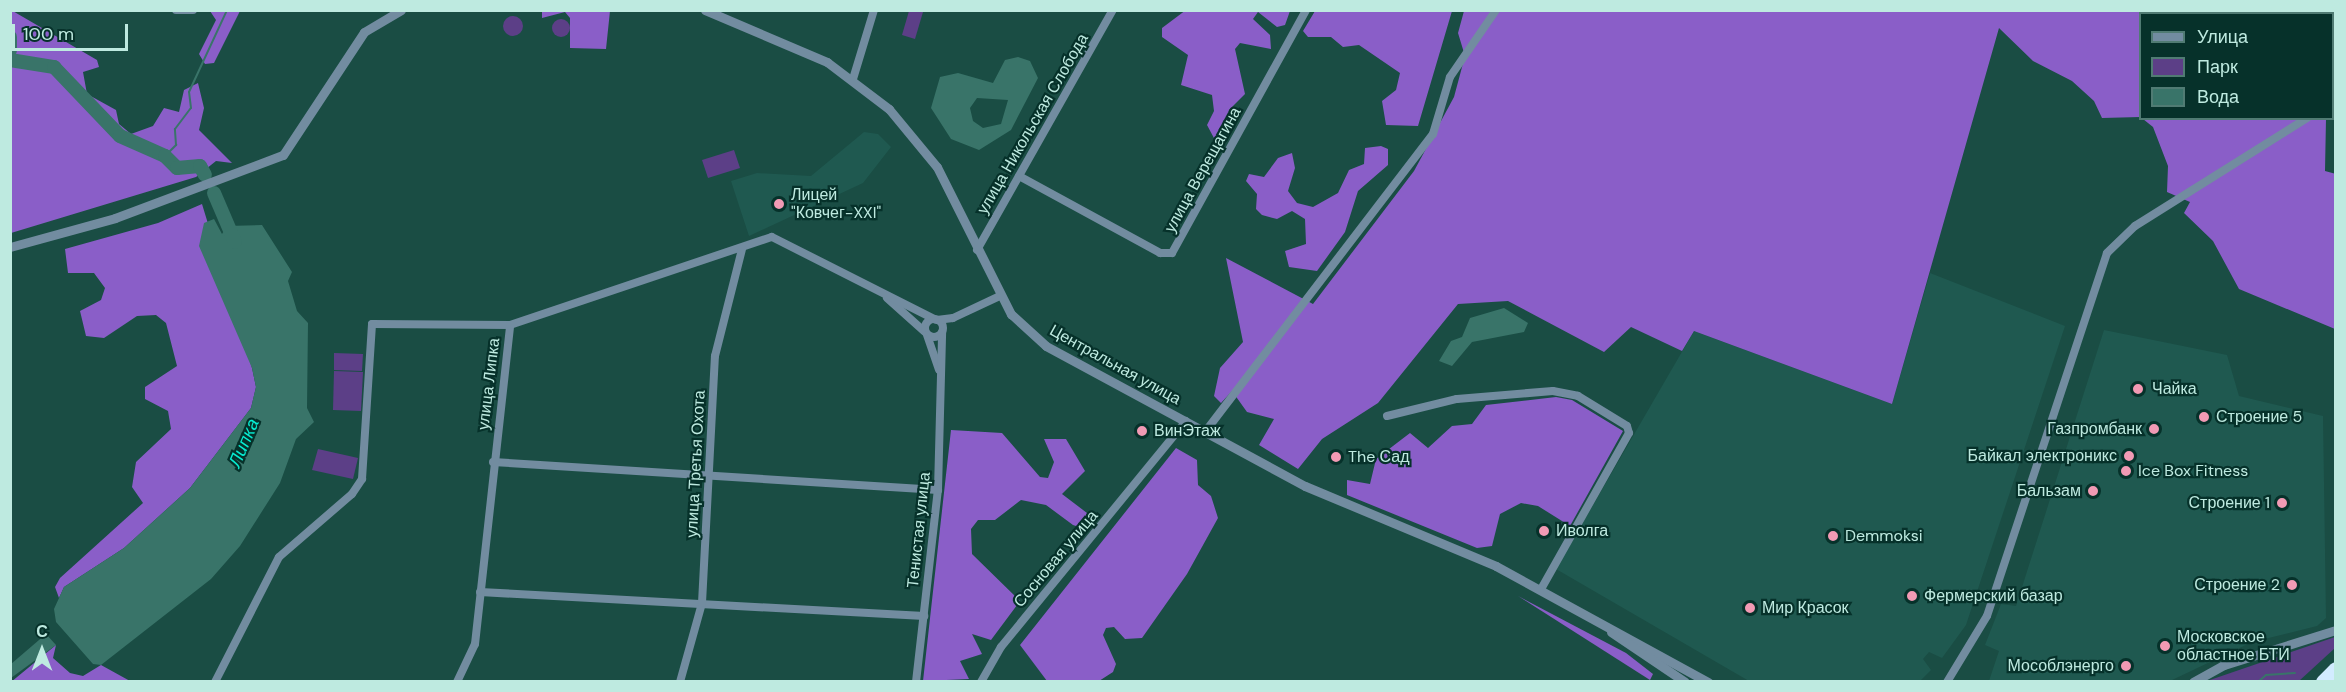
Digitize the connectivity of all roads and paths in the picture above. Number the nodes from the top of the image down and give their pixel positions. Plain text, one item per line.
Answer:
1 (176, 10) edge
2 (401, 10) edge
3 (705, 10) edge
4 (874, 10) edge
5 (1113, 10) edge
6 (1306, 10) edge
7 (1496, 10) edge
8 (192, 11) edge
9 (853, 80) junction
10 (2304, 120) edge
11 (1019, 176) junction
12 (10, 247) edge
13 (742, 249) junction
14 (977, 250) junction
15 (874, 288) junction
16 (1000, 296) junction
17 (952, 318) junction
18 (936, 319) junction
19 (510, 325) junction
20 (942, 331) junction
21 (926, 334) junction
22 (942, 380) junction
23 (1387, 416) dead end
24 (1186, 421) junction
25 (1206, 432) junction
26 (493, 462) junction
27 (709, 477) junction
28 (938, 490) junction
29 (1541, 589) junction
30 (480, 592) junction
31 (702, 603) junction
32 (1584, 614) junction
33 (924, 616) junction
34 (2336, 630) edge
35 (2336, 669) edge
36 (215, 681) edge
37 (457, 681) edge
38 (680, 681) edge
39 (916, 681) edge
40 (982, 681) edge
41 (1685, 681) edge
42 (1708, 681) edge
43 (1947, 681) edge
44 (2193, 681) edge
45 (2322, 681) edge

1 - 8 street
2 - 12 street
3 - 9 street, Центральная улица
4 - 9 street
5 - 11 street, улица Никольская Слобода
6 - 11 street, улица Верещагина
7 - 25 street
9 - 14 street, Центральная улица
10 - 43 street
11 - 14 street, улица Никольская Слобода
13 - 15 street, улица Липка
13 - 19 street, улица Липка
13 - 27 street, улица Третья Охота
14 - 16 street, Центральная улица
15 - 18 street
15 - 21 street
16 - 17 street
16 - 24 street, Центральная улица
17 - 18 street
17 - 20 street
18 - 20 street
18 - 21 street
19 - 26 street, улица Липка
19 - 36 street
20 - 21 street
20 - 22 street, Тенистая улица
21 - 22 street, Тенистая улица
22 - 28 street, Тенистая улица
23 - 29 street
24 - 25 street, Центральная улица
24 - 40 street, Сосновая улица
25 - 29 street, Центральная улица
26 - 27 street
26 - 30 street, улица Липка
27 - 28 street
27 - 31 street, улица Третья Охота
28 - 33 street, Тенистая улица
29 - 32 street, Центральная улица
30 - 31 street
30 - 37 street, улица Липка
31 - 33 street
31 - 38 street, улица Третья Охота
32 - 41 street
32 - 42 street
33 - 39 street, Тенистая улица
34 - 44 street
35 - 45 highway

